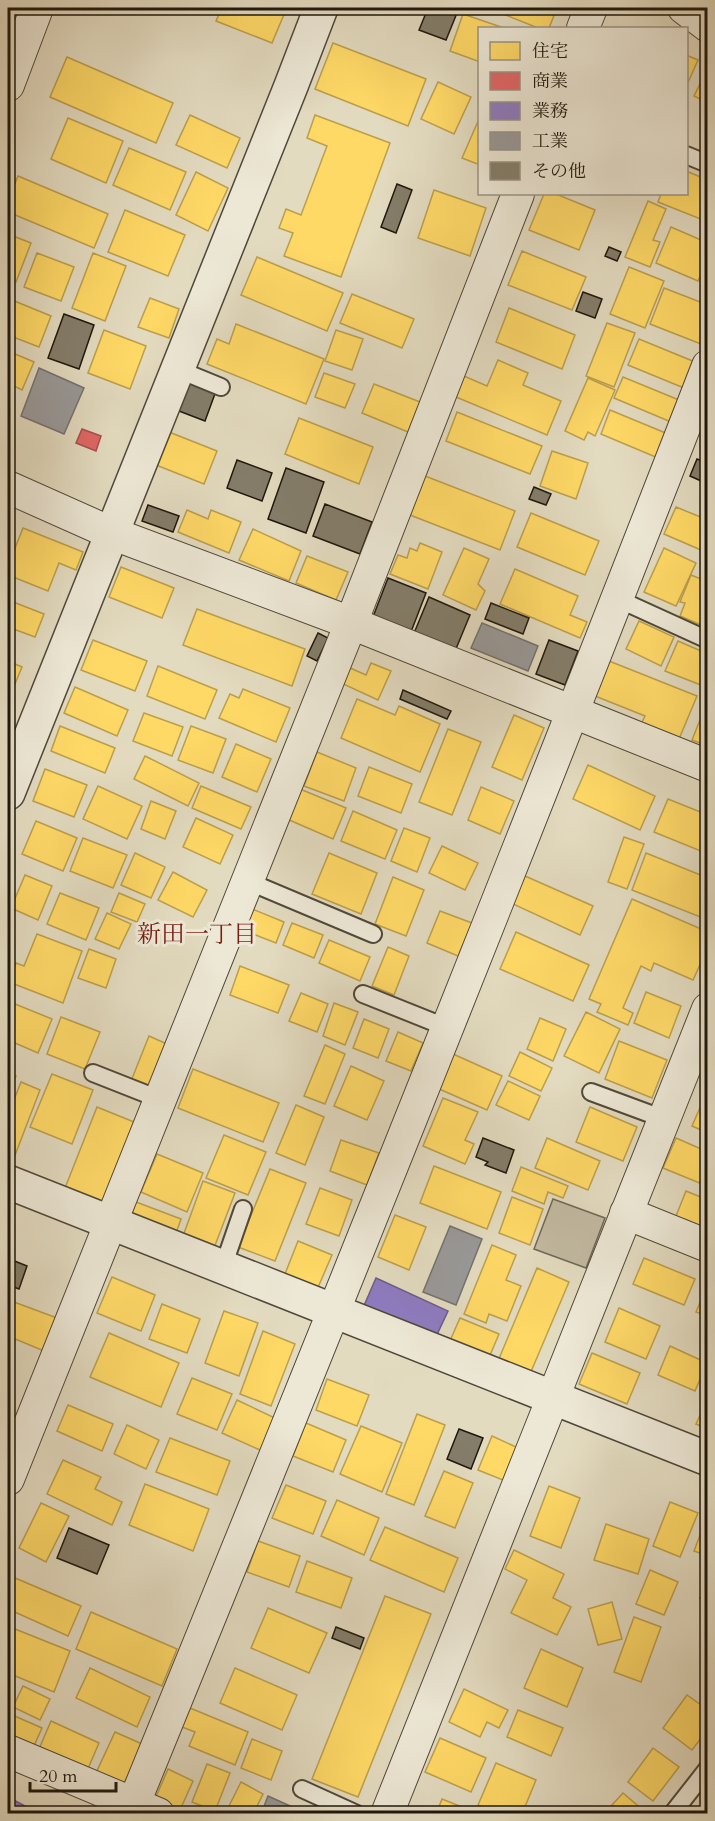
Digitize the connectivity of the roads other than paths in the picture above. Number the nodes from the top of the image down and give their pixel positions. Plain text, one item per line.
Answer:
1 (37, 8) edge
2 (321, 8) edge
3 (591, 8) edge
4 (684, 8) edge
5 (708, 26) edge
6 (583, 27) edge
7 (8, 85) edge
8 (688, 155) edge
9 (708, 164) edge
10 (518, 195) edge
11 (708, 366) edge
12 (177, 369) junction
13 (221, 387) dead end
14 (8, 486) edge
15 (111, 533) junction
16 (618, 598) junction
17 (351, 623) junction
18 (708, 640) edge
19 (574, 712) junction
20 (708, 766) edge
21 (8, 793) edge
22 (247, 881) junction
23 (373, 934) dead end
24 (363, 994) dead end
25 (708, 1009) edge
26 (448, 1028) junction
27 (697, 1068) edge
28 (93, 1073) dead end
29 (591, 1092) dead end
30 (159, 1099) junction
31 (664, 1119) junction
32 (8, 1182) edge
33 (243, 1209) dead end
34 (626, 1213) junction
35 (110, 1222) junction
36 (708, 1246) edge
37 (223, 1267) junction
38 (335, 1312) junction
39 (552, 1398) junction
40 (708, 1459) edge
41 (8, 1479) edge
42 (8, 1751) edge
43 (708, 1768) edge
44 (302, 1789) dead end
45 (146, 1808) edge
46 (357, 1814) edge
47 (387, 1814) edge
48 (672, 1814) edge

1 - 7 street
2 - 12 street
3 - 6 street
4 - 5 street
8 - 9 lane
10 - 17 street
11 - 16 street
12 - 13 lane
12 - 15 street
14 - 15 street
15 - 17 street
15 - 21 street
16 - 18 lane
16 - 19 street
17 - 19 street
17 - 22 street
19 - 20 street
19 - 26 street
22 - 23 lane
22 - 30 street
24 - 26 lane
25 - 27 street
26 - 38 street
27 - 31 street
28 - 30 lane
29 - 31 lane
30 - 35 street
31 - 34 street
32 - 35 street
33 - 37 lane
34 - 36 street
34 - 39 street
35 - 37 street
35 - 41 street
37 - 38 street
38 - 39 street
38 - 45 street
39 - 40 street
39 - 47 street
42 - 45 street
43 - 48 lane
44 - 46 lane

